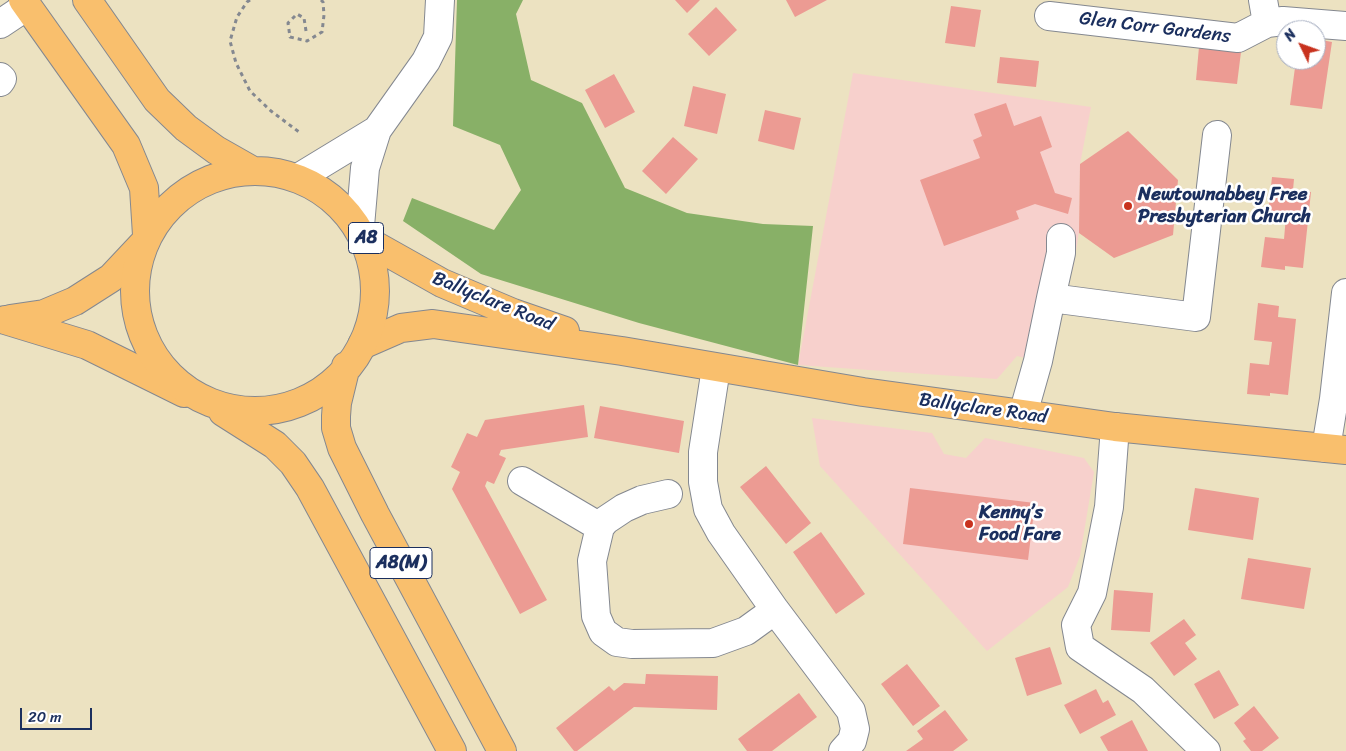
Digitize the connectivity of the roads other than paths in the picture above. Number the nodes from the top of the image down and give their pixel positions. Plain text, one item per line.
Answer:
1 (87, 0) edge
2 (440, 0) edge
3 (25, 3) edge
4 (1081, 10) edge
5 (1265, 12) edge
6 (1049, 16) dead end
7 (0, 24) edge
8 (1346, 26) edge
9 (0, 77) edge
10 (0, 82) edge
11 (377, 130) junction
12 (1217, 134) dead end
13 (253, 171) junction
14 (298, 178) junction
15 (364, 234) junction
16 (1061, 238) dead end
17 (144, 240) junction
18 (1346, 293) edge
19 (1051, 298) junction
20 (2, 320) edge
21 (362, 344) junction
22 (622, 351) junction
23 (346, 366) junction
24 (716, 368) junction
25 (184, 393) junction
26 (223, 412) junction
27 (1023, 414) junction
28 (1115, 426) junction
29 (1336, 449) edge
30 (522, 481) dead end
31 (668, 494) dead end
32 (600, 528) junction
33 (775, 610) junction
34 (452, 751) edge
35 (502, 751) edge
36 (842, 751) edge
37 (1206, 751) edge

1 - 13 main road, A8
2 - 11 street
3 - 7 street
3 - 17 main road, A8
4 - 5 street, Glen Corr Gardens
4 - 6 street, Glen Corr Gardens
5 - 8 street, Glen Corr Gardens
9 - 10 street
11 - 14 street
11 - 15 street
12 - 19 street
13 - 14 main road, A8
13 - 17 main road, A8
14 - 15 main road, A8
15 - 21 main road, A8
15 - 22 main road, Ballyclare Road
16 - 19 street
17 - 20 main road
17 - 25 main road, A8
18 - 29 street
19 - 27 street
20 - 25 main road
21 - 22 main road, Ballyclare Road
21 - 23 main road, A8
22 - 24 main road, Ballyclare Road
23 - 26 main road, A8
23 - 35 main road, A8(M)
24 - 27 main road, Ballyclare Road
24 - 33 street
25 - 26 main road, A8
26 - 34 main road, A8(M)
27 - 28 main road, Ballyclare Road
28 - 29 main road, Ballyclare Road
28 - 37 street
30 - 32 street
31 - 32 street
32 - 33 street
33 - 36 street

